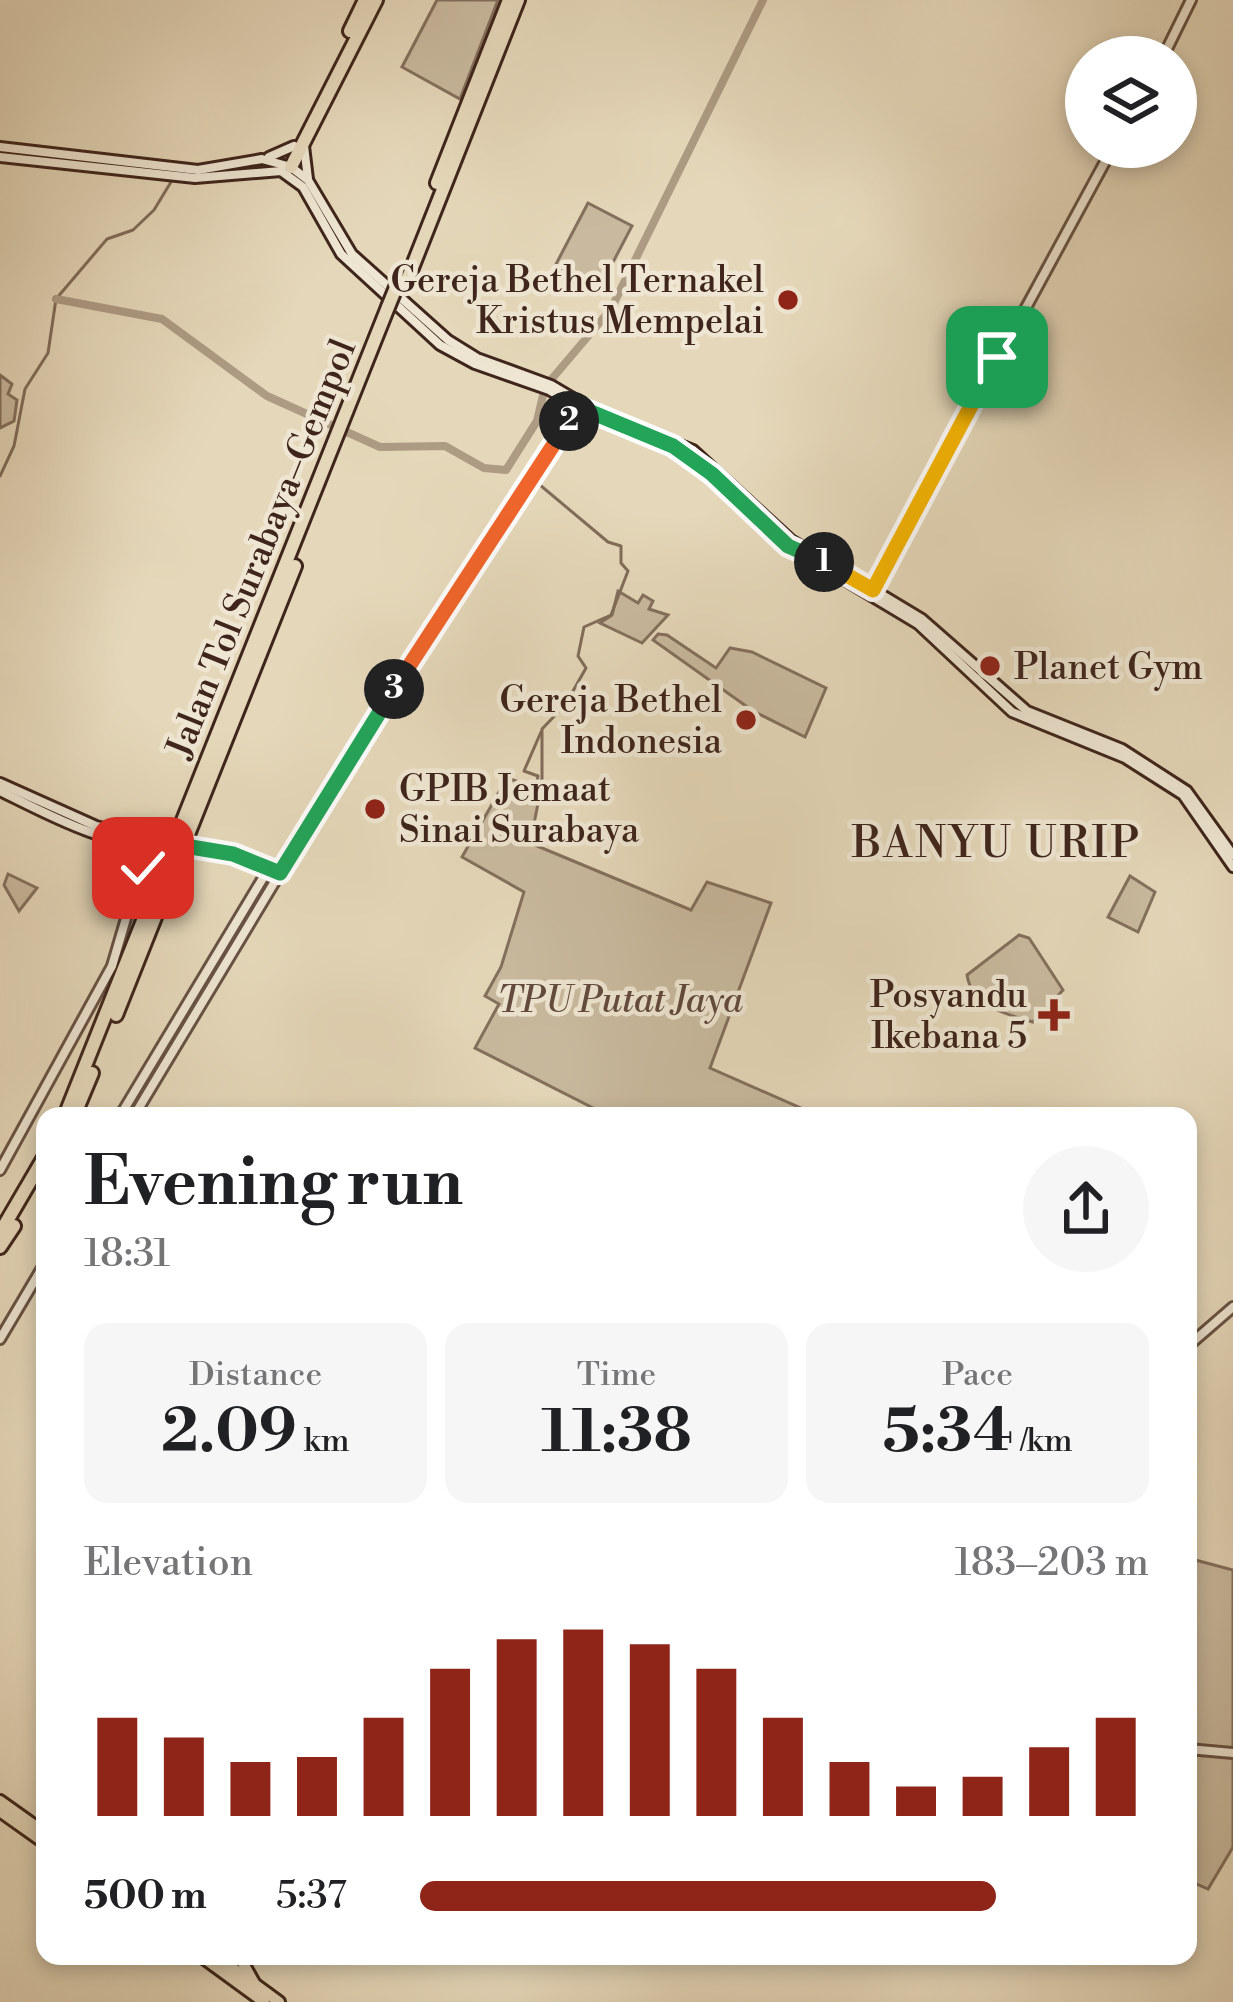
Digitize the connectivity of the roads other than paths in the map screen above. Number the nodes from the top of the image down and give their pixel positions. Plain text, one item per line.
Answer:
1 (365, 0) edge
2 (376, 0) edge
3 (509, 0) edge
4 (518, 0) edge
5 (1191, 0) edge
6 (1173, 36) edge
7 (350, 40) junction
8 (299, 144) junction
9 (0, 147) edge
10 (26, 154) junction
11 (0, 157) edge
12 (262, 160) junction
13 (282, 168) junction
14 (1102, 168) edge
15 (308, 180) junction
16 (400, 286) junction
17 (476, 362) junction
18 (547, 386) junction
19 (574, 407) junction
20 (344, 431) junction
21 (807, 555) junction
22 (873, 590) junction
23 (1120, 752) junction
24 (0, 785) edge
25 (52, 812) junction
26 (151, 841) junction
27 (130, 842) junction
28 (1233, 855) edge
29 (138, 867) junction
30 (1233, 867) edge
31 (269, 868) junction
32 (280, 873) junction
33 (137, 890) junction
34 (227, 938) junction
35 (238, 944) junction
36 (196, 990) junction
37 (206, 996) junction
38 (179, 1019) junction
39 (190, 1025) junction
40 (68, 1107) edge
41 (78, 1107) edge
42 (125, 1107) edge
43 (140, 1107) edge
44 (0, 1170) edge
45 (36, 1171) edge
46 (36, 1188) edge
47 (0, 1233) edge
48 (0, 1247) edge
49 (36, 1278) edge
50 (1233, 1307) edge
51 (1197, 1338) edge
52 (0, 1340) edge
53 (1197, 1750) edge
54 (1233, 1754) edge
55 (0, 1804) edge
56 (36, 1827) edge
57 (36, 1836) edge
58 (213, 1965) edge
59 (228, 1965) edge
60 (244, 1965) edge
61 (254, 1984) junction
62 (263, 2002) edge
63 (279, 2002) edge

1 - 7 highway
2 - 7 highway
3 - 16 highway, Jalan Tol Surabaya–Gempol
4 - 16 highway, Jalan Tol Surabaya–Gempol
5 - 6 main road
7 - 8 highway
8 - 12 main road
8 - 13 highway
8 - 15 main road
9 - 10 main road
10 - 11 main road
10 - 12 main road
10 - 13 main road
12 - 13 main road
13 - 15 main road
13 - 17 main road
14 - 22 main road
15 - 17 main road
16 - 20 highway, Jalan Tol Surabaya–Gempol, bridge
17 - 18 main road
18 - 19 main road
18 - 21 main road
19 - 21 main road
19 - 32 main road
20 - 40 highway, Jalan Tol Surabaya–Gempol
20 - 41 highway, Jalan Tol Surabaya–Gempol
21 - 22 main road
21 - 23 main road
22 - 23 main road
23 - 28 main road
23 - 30 main road
24 - 25 main road
25 - 26 main road
25 - 27 main road
26 - 27 main road
26 - 29 main road
26 - 31 main road, bridge
26 - 33 main road
27 - 29 main road
29 - 33 main road
31 - 32 main road
31 - 34 main road
32 - 35 main road
33 - 44 main road
34 - 35 main road
34 - 36 main road
35 - 37 main road
36 - 37 main road
36 - 38 main road
37 - 39 main road
38 - 39 main road
38 - 42 main road
39 - 43 main road
45 - 47 highway
46 - 48 highway
49 - 52 main road
50 - 51 main road
53 - 54 main road
55 - 56 main road
55 - 57 main road
58 - 62 main road
59 - 61 main road
60 - 61 main road
61 - 63 main road

